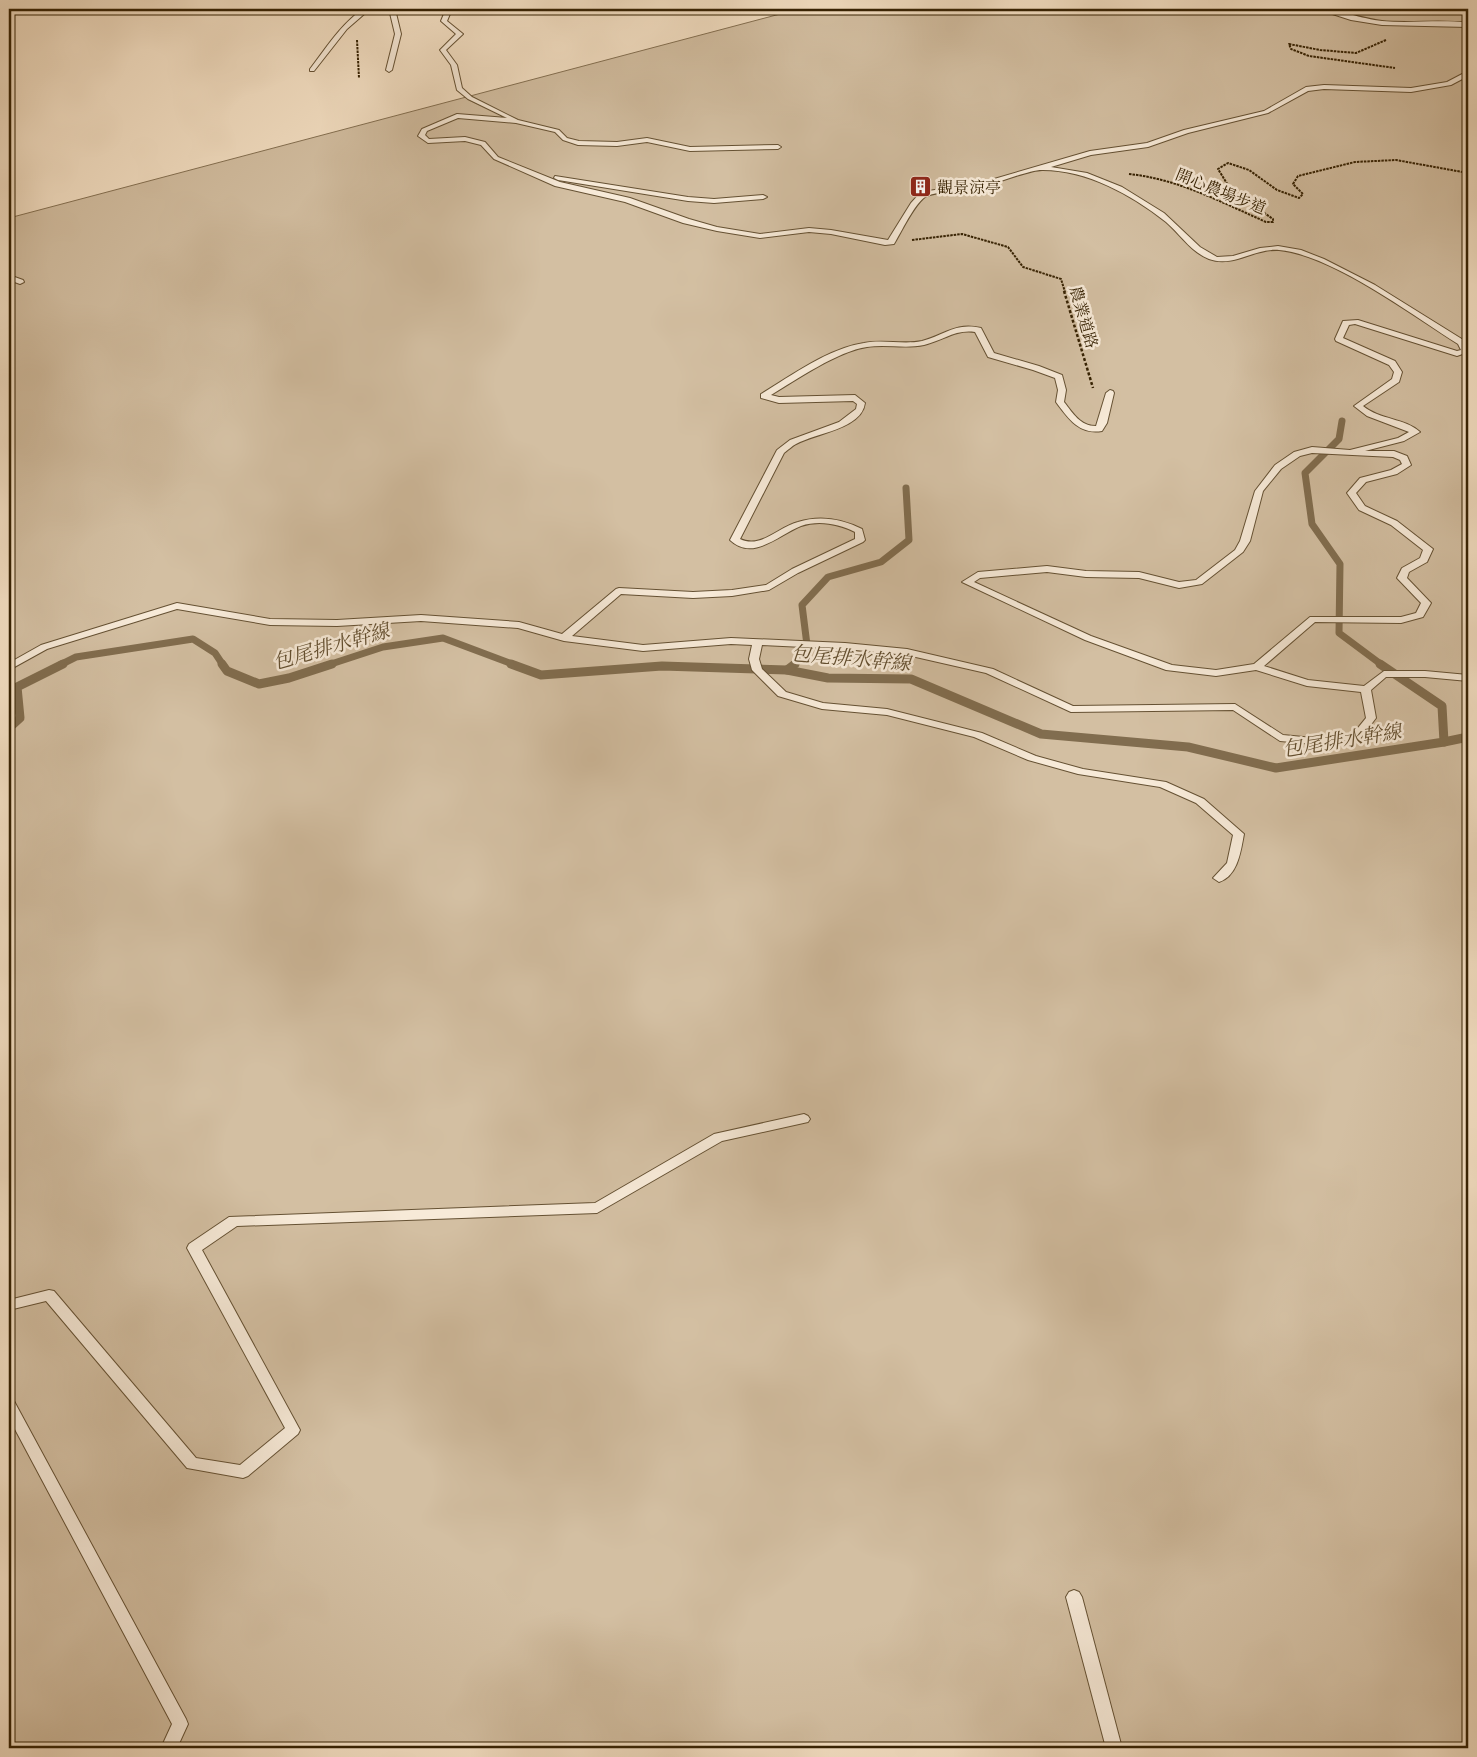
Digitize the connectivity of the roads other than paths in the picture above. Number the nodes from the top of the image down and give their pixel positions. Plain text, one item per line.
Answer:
1 (367, 9) edge
2 (392, 9) edge
3 (449, 9) edge
4 (1144, 9) edge
5 (1183, 9) edge
6 (1320, 9) edge
7 (1468, 25) edge
8 (312, 70) dead end
9 (389, 70) dead end
10 (1468, 74) edge
11 (516, 122) junction
12 (778, 147) dead end
13 (1041, 168) junction
14 (536, 175) junction
15 (763, 197) dead end
16 (9, 277) edge
17 (20, 282) dead end
18 (1110, 393) dead end
19 (1351, 453) junction
20 (564, 638) junction
21 (758, 642) junction
22 (9, 667) edge
23 (1257, 667) junction
24 (1468, 678) edge
25 (1366, 689) junction
26 (1219, 878) dead end
27 (804, 1120) dead end
28 (9, 1305) edge
29 (9, 1405) edge
30 (1074, 1597) dead end
31 (169, 1748) edge
32 (1114, 1748) edge

1 - 8 lane
2 - 9 lane
3 - 11 lane
4 - 5 lane
6 - 7 lane
10 - 13 lane
11 - 12 lane
11 - 14 lane
13 - 14 lane
13 - 19 lane
14 - 15 lane
16 - 17 lane
18 - 20 lane
19 - 23 lane
19 - 23 lane
20 - 21 lane
20 - 22 lane
21 - 25 lane
21 - 26 lane
23 - 25 lane
24 - 25 lane
27 - 28 lane
29 - 31 lane
30 - 32 lane

